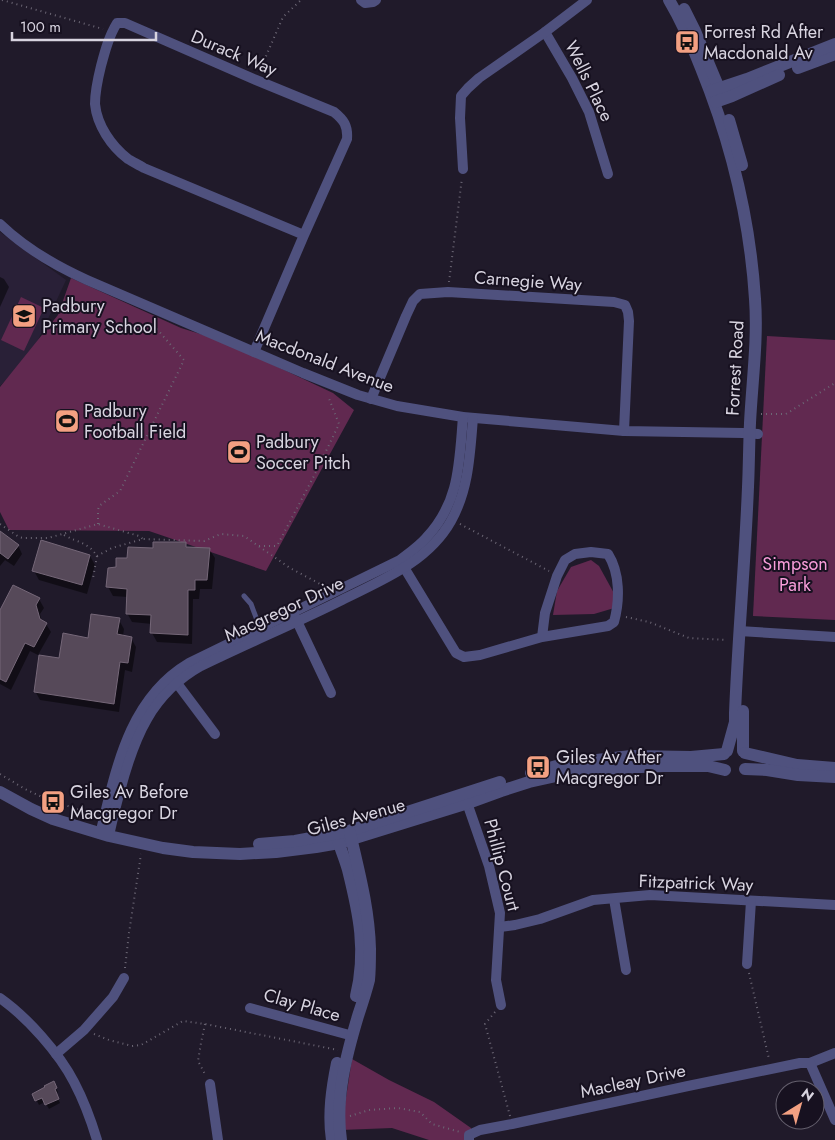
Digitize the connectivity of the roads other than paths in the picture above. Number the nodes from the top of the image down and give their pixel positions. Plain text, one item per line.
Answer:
1 (361, 0) edge
2 (376, 0) edge
3 (587, 0) edge
4 (669, 0) edge
5 (679, 0) edge
6 (545, 32) junction
7 (834, 49) edge
8 (717, 95) junction
9 (463, 169) road end
10 (608, 174) dead end
11 (0, 224) edge
12 (304, 235) junction
13 (254, 352) junction
14 (371, 399) junction
15 (468, 418) junction
16 (624, 431) junction
17 (754, 434) junction
18 (402, 564) junction
19 (244, 596) dead end
20 (295, 618) junction
21 (260, 628) junction
22 (743, 631) junction
23 (542, 636) junction
24 (835, 637) edge
25 (174, 679) junction
26 (331, 693) dead end
27 (215, 734) dead end
28 (726, 752) junction
29 (744, 752) junction
30 (835, 768) edge
31 (745, 769) junction
32 (725, 770) junction
33 (835, 778) edge
34 (0, 782) edge
35 (0, 792) edge
36 (466, 799) junction
37 (105, 831) junction
38 (344, 837) junction
39 (614, 899) junction
40 (751, 900) junction
41 (835, 905) edge
42 (500, 927) junction
43 (747, 964) road end
44 (626, 970) dead end
45 (124, 978) road end
46 (0, 998) edge
47 (501, 1004) road end
48 (250, 1008) dead end
49 (349, 1035) junction
50 (56, 1054) junction
51 (835, 1054) edge
52 (810, 1063) junction
53 (210, 1084) road end
54 (835, 1120) edge
55 (469, 1138) edge
56 (97, 1140) edge
57 (218, 1140) edge
58 (332, 1140) edge
59 (341, 1140) edge

1 - 2 street
3 - 6 street
4 - 8 street, Forrest Road
5 - 8 street, Forrest Road
6 - 9 street
6 - 10 street, Wells Place
7 - 8 street
8 - 17 street, Forrest Road
8 - 17 street, Forrest Road
11 - 13 street, Macdonald Avenue
12 - 12 street, Durack Way
12 - 13 street, Durack Way
13 - 14 street, Macdonald Avenue
14 - 15 street, Macdonald Avenue
14 - 16 street, Carnegie Way
15 - 16 street, Macdonald Avenue
15 - 18 street, Macgregor Drive
15 - 18 street, Macgregor Drive
16 - 17 street, Macdonald Avenue
17 - 22 street, Forrest Road
18 - 20 street, Macgregor Drive
18 - 20 street, Macgregor Drive
18 - 23 street
19 - 21 lane
20 - 21 street, Macgregor Drive
20 - 25 street, Macgregor Drive
20 - 26 street
21 - 25 street, Macgregor Drive
22 - 24 street
22 - 28 street, Forrest Road
22 - 29 street, Forrest Road
23 - 23 street
25 - 27 street
25 - 37 street, Macgregor Drive
28 - 29 street
28 - 32 street
28 - 36 street, Giles Avenue
29 - 30 street
29 - 31 street
31 - 32 street
31 - 33 street
32 - 36 street, Giles Avenue
34 - 37 street, Giles Avenue
35 - 37 street, Giles Avenue
36 - 38 street, Giles Avenue
36 - 42 street, Phillip Court
37 - 38 street, Giles Avenue
37 - 38 street, Giles Avenue
38 - 49 street
39 - 40 street, Fitzpatrick Way
39 - 42 street, Fitzpatrick Way
39 - 44 street
40 - 41 street, Fitzpatrick Way
40 - 43 street
42 - 47 street, Phillip Court
45 - 50 street
46 - 50 street
48 - 49 street, Clay Place
49 - 58 street
49 - 59 street
50 - 56 street
51 - 52 street, Macleay Drive
52 - 54 street
52 - 55 street, Macleay Drive
53 - 57 street

